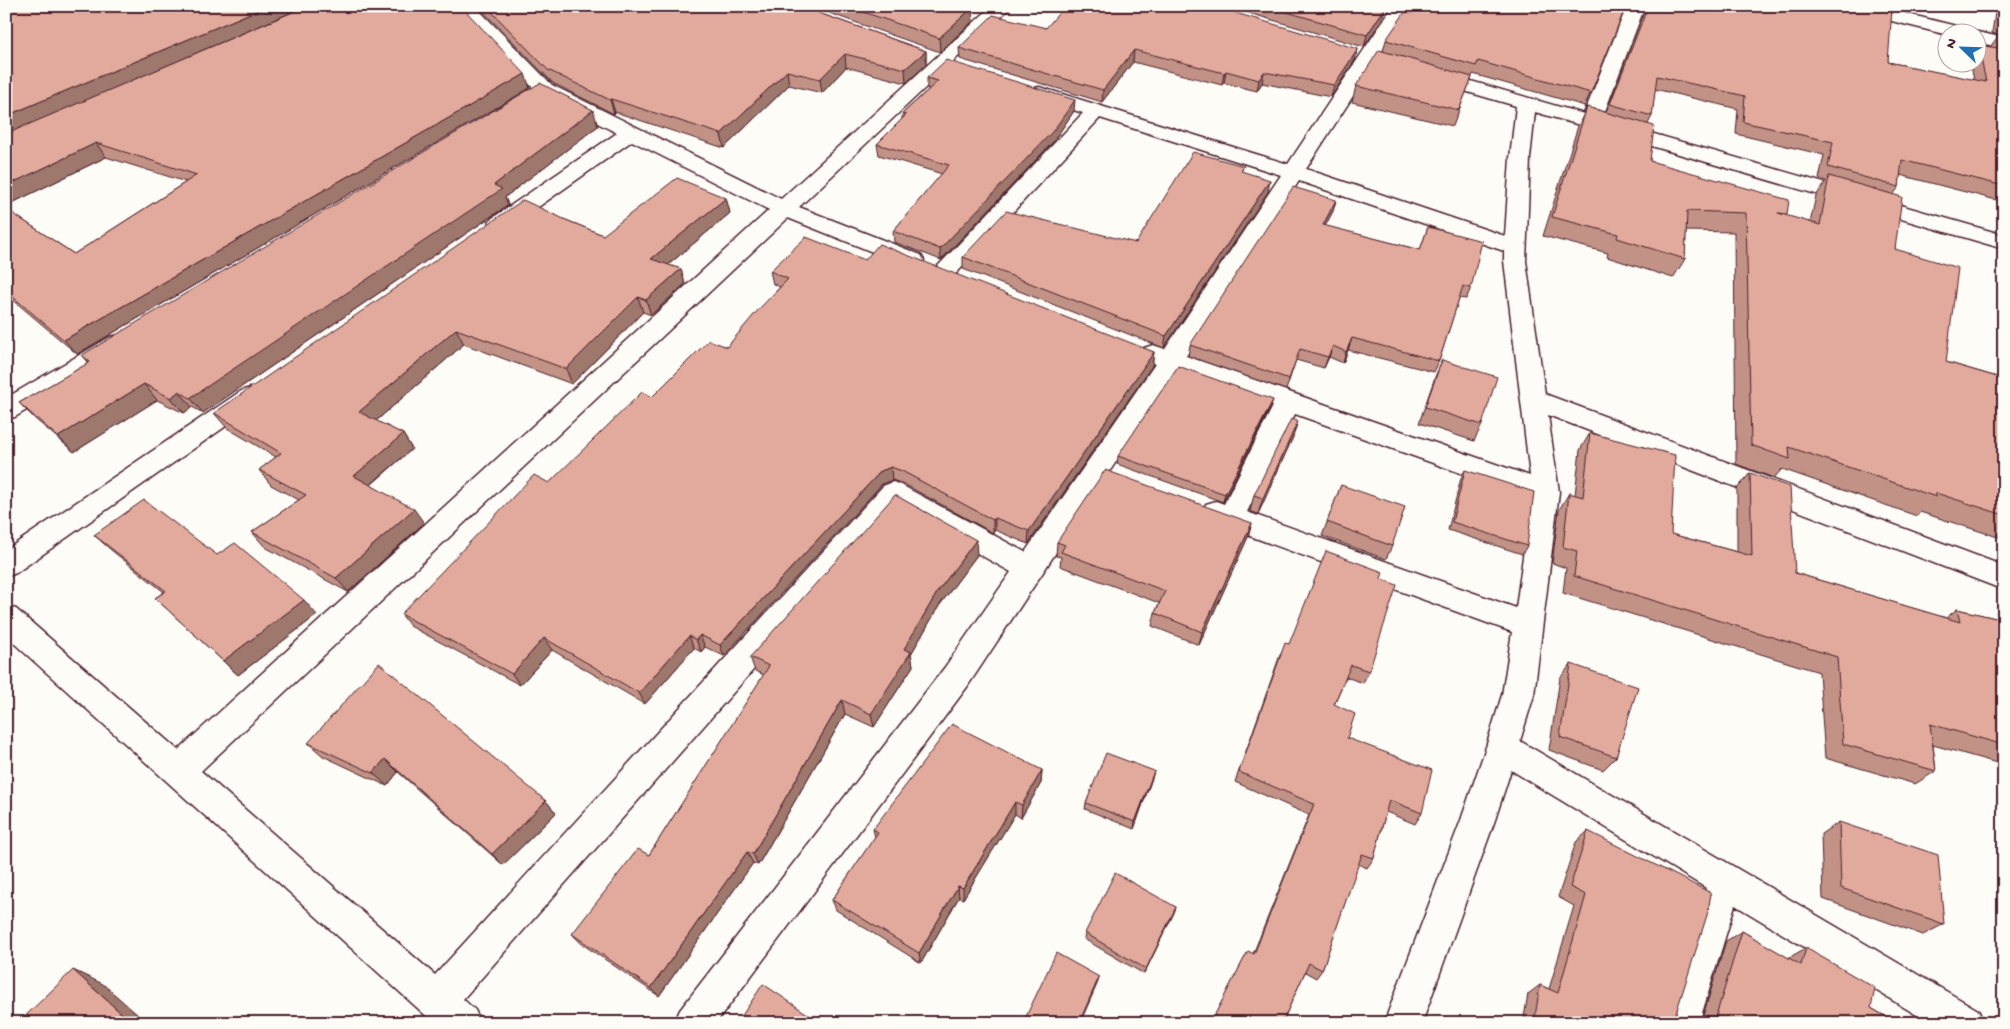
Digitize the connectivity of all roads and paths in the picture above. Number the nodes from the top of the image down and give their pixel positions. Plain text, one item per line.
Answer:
1 (465, 6) edge
2 (1003, 6) edge
3 (1402, 6) edge
4 (1636, 6) edge
5 (1853, 6) edge
6 (1938, 27) edge
7 (1988, 40) edge
8 (2004, 44) edge
9 (1415, 70) edge
10 (1024, 88) edge
11 (1526, 103) junction
12 (1096, 111) junction
13 (1591, 121) junction
14 (631, 132) junction
15 (1294, 172) junction
16 (784, 209) junction
17 (477, 239) edge
18 (2004, 242) edge
19 (1516, 247) junction
20 (135, 334) edge
21 (1134, 347) edge
22 (1170, 361) junction
23 (266, 385) edge
24 (1534, 399) junction
25 (1288, 402) junction
26 (6, 410) edge
27 (1097, 469) junction
28 (1124, 479) edge
29 (1545, 492) junction
30 (1196, 505) edge
31 (1231, 518) junction
32 (6, 565) edge
33 (1030, 569) junction
34 (2004, 578) edge
35 (6, 618) edge
36 (1528, 625) junction
37 (1502, 747) junction
38 (178, 771) junction
39 (1726, 880) junction
40 (437, 1000) junction
41 (462, 1023) edge
42 (693, 1023) edge
43 (1403, 1023) edge
44 (1680, 1023) edge
45 (1965, 1023) edge

1 - 14 street
2 - 16 street
3 - 15 street
4 - 13 street
5 - 6 street
7 - 8 street
9 - 11 street
10 - 12 street
11 - 13 street
11 - 19 street
12 - 15 street
12 - 16 street
13 - 18 street
14 - 16 street
14 - 17 street
15 - 19 street
15 - 22 street
16 - 38 street
19 - 24 street
20 - 26 street
21 - 22 street
22 - 25 street
22 - 27 street
23 - 32 street
24 - 29 street
24 - 34 street
25 - 29 street
25 - 31 street
27 - 28 street
27 - 33 street
29 - 36 street
30 - 31 street
31 - 36 street
33 - 40 street
33 - 42 street
35 - 38 street
36 - 37 street
37 - 39 street
37 - 43 street
38 - 40 street
39 - 44 street
39 - 45 street
40 - 41 street

